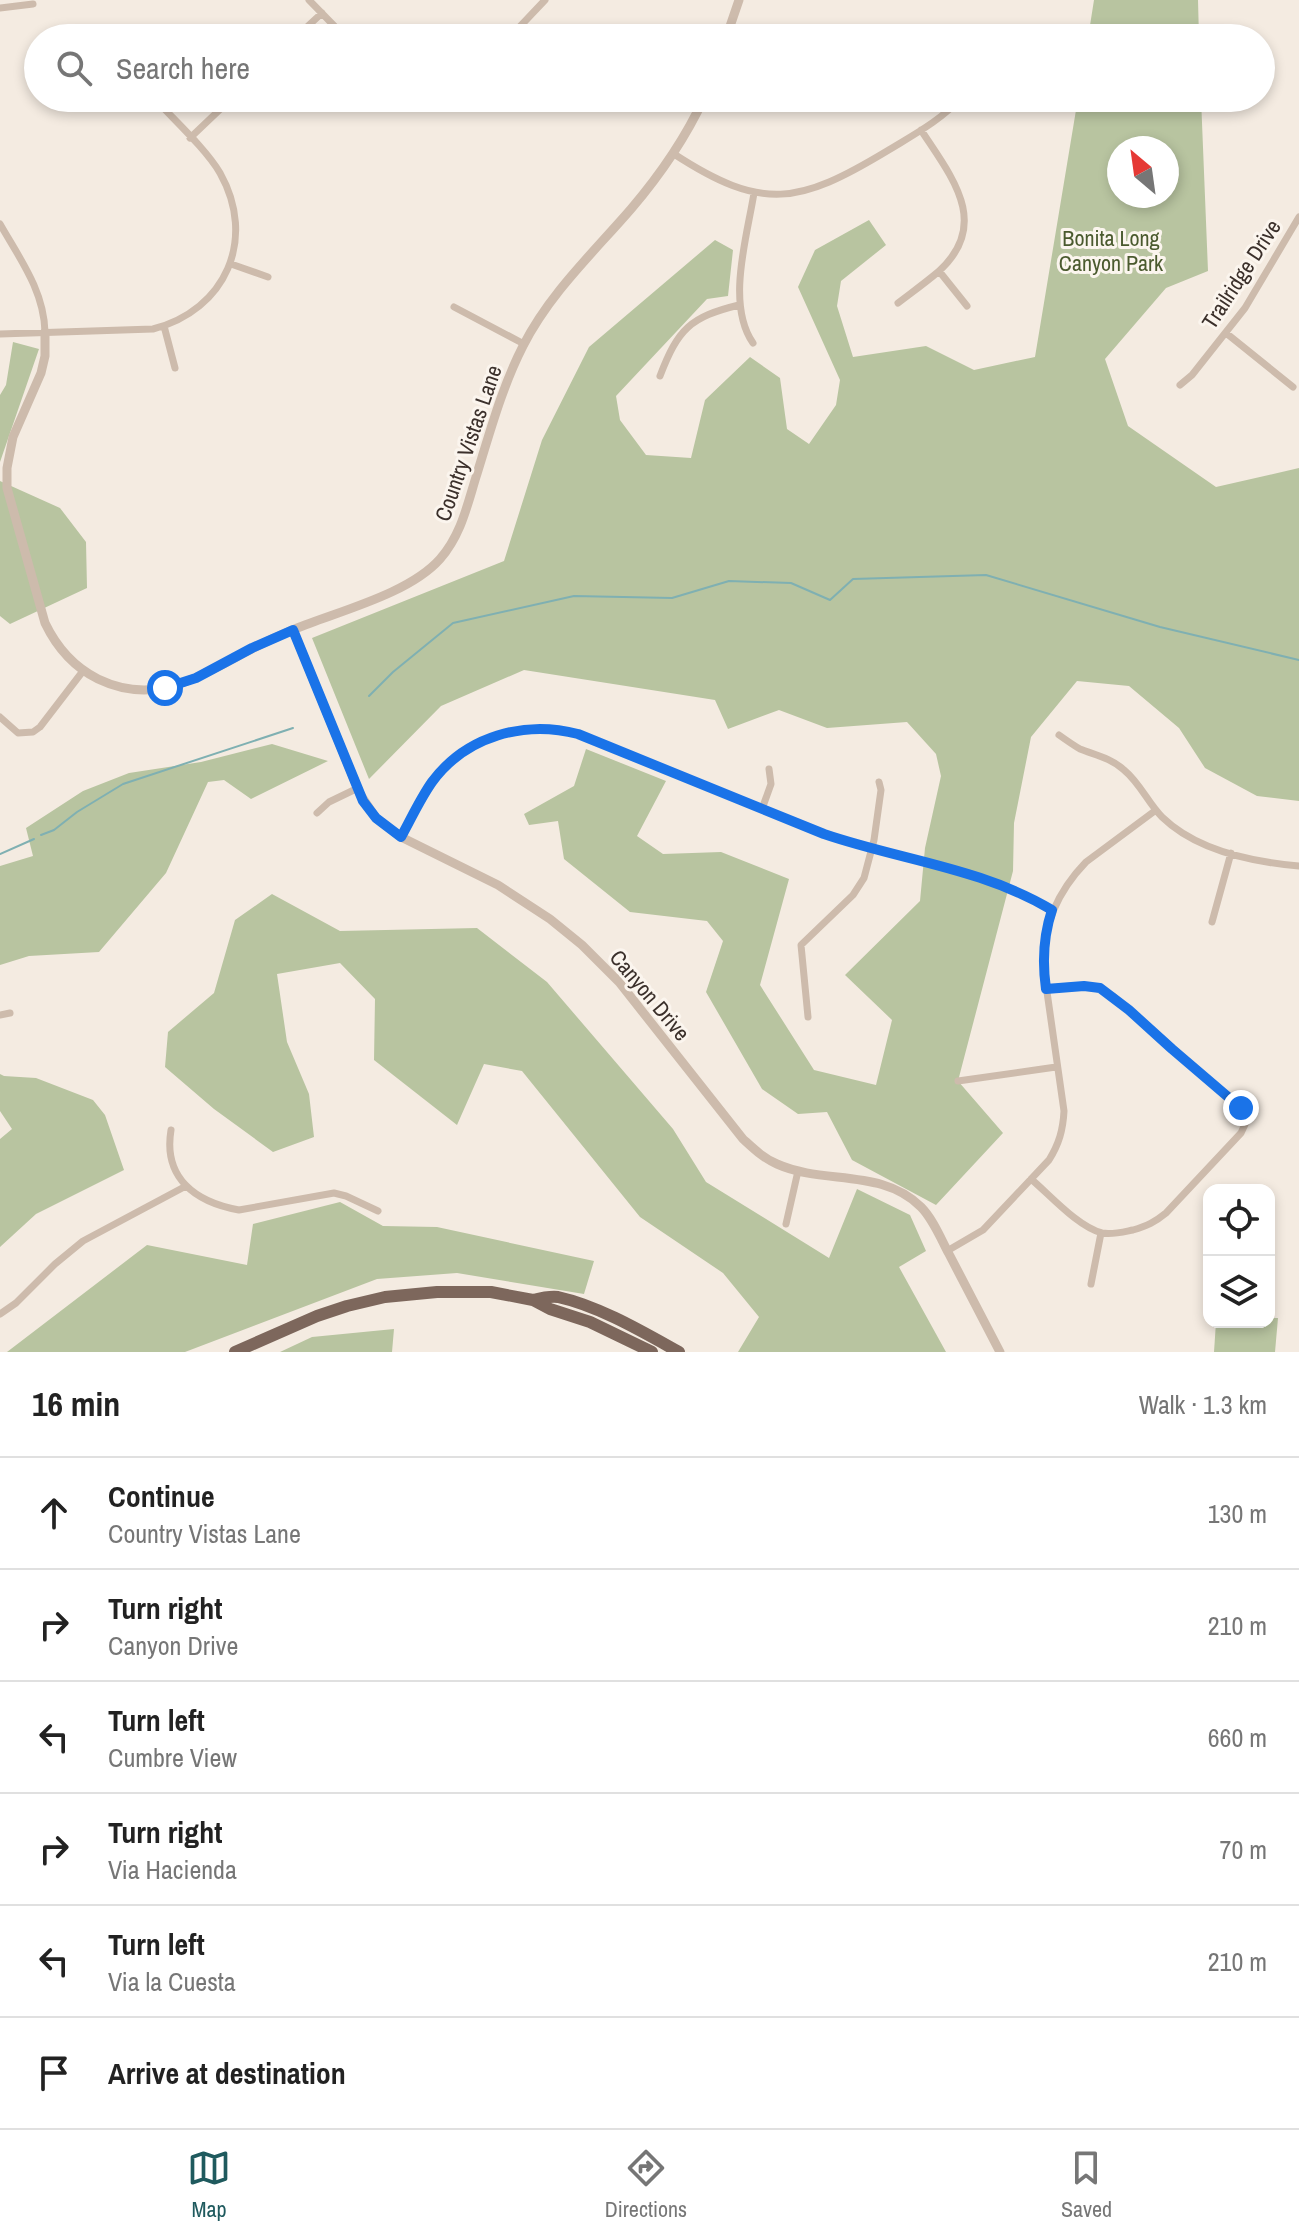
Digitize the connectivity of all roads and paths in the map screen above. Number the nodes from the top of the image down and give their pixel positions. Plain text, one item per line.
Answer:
1 (309, 0) edge
2 (545, 0) edge
3 (739, 0) edge
4 (33, 4) dead end
5 (0, 8) edge
6 (322, 13) junction
7 (310, 24) edge
8 (333, 24) edge
9 (522, 24) edge
10 (731, 24) edge
11 (167, 112) edge
12 (217, 112) edge
13 (696, 112) edge
14 (948, 112) edge
15 (921, 130) junction
16 (190, 138) junction
17 (674, 154) junction
18 (754, 193) junction
19 (1299, 217) edge
20 (0, 224) edge
21 (231, 264) junction
22 (939, 271) junction
23 (268, 277) dead end
24 (898, 303) dead end
25 (739, 305) junction
26 (967, 306) dead end
27 (454, 307) dead end
28 (164, 326) junction
29 (45, 332) junction
30 (1226, 333) junction
31 (0, 334) edge
32 (753, 343) dead end
33 (524, 344) junction
34 (175, 368) dead end
35 (660, 376) dead end
36 (1180, 385) dead end
37 (1293, 387) dead end
38 (293, 630) junction
39 (83, 671) junction
40 (0, 717) edge
41 (1059, 735) dead end
42 (769, 769) dead end
43 (879, 782) dead end
44 (358, 788) junction
45 (762, 809) junction
46 (1156, 810) junction
47 (317, 813) dead end
48 (401, 837) junction
49 (873, 849) junction
50 (1231, 853) junction
51 (1299, 866) edge
52 (1052, 910) junction
53 (1212, 922) dead end
54 (1046, 989) junction
55 (10, 1013) dead end
56 (0, 1015) edge
57 (808, 1017) dead end
58 (1056, 1067) junction
59 (958, 1081) dead end
60 (171, 1130) dead end
61 (798, 1171) junction
62 (1031, 1179) junction
63 (186, 1186) junction
64 (378, 1211) dead end
65 (786, 1224) dead end
66 (1101, 1233) junction
67 (947, 1251) junction
68 (1091, 1284) dead end
69 (533, 1300) junction
70 (0, 1314) edge
71 (235, 1352) edge
72 (652, 1352) edge
73 (679, 1352) edge
74 (1000, 1352) edge

1 - 6 street
2 - 9 street
3 - 10 street
4 - 5 street
6 - 7 street
6 - 8 street
11 - 16 street
12 - 16 street
13 - 17 street, Country Vistas Lane
14 - 15 street
15 - 18 street
15 - 22 street
16 - 21 street
17 - 18 street
17 - 33 street, Country Vistas Lane
18 - 25 street
19 - 30 street, Trailridge Drive
20 - 29 street, Country Vistas Lane
21 - 23 street
21 - 28 street
22 - 24 street
22 - 26 street
25 - 32 street
25 - 35 street
27 - 33 street
28 - 29 street
28 - 34 street
29 - 31 street
29 - 39 street, Country Vistas Lane
30 - 36 street, Trailridge Drive
30 - 37 street
33 - 38 street, Country Vistas Lane
38 - 39 street, Country Vistas Lane
38 - 44 street, Canyon Drive
39 - 40 street
41 - 46 street
42 - 45 street
43 - 49 street
44 - 47 street
44 - 48 street, Canyon Drive
45 - 48 street
45 - 49 street
46 - 50 street
46 - 52 street
48 - 61 street, Canyon Drive
49 - 52 street
49 - 57 street
50 - 51 street
50 - 53 street
52 - 54 street
54 - 58 street
54 - 66 street
55 - 56 street
58 - 59 street
58 - 62 street
60 - 63 street
61 - 65 street
61 - 67 street, Canyon Drive
62 - 66 street
62 - 67 street
63 - 64 street
63 - 70 street
66 - 68 street
67 - 74 street, Canyon Drive
69 - 71 main road
69 - 72 main road
69 - 73 main road

